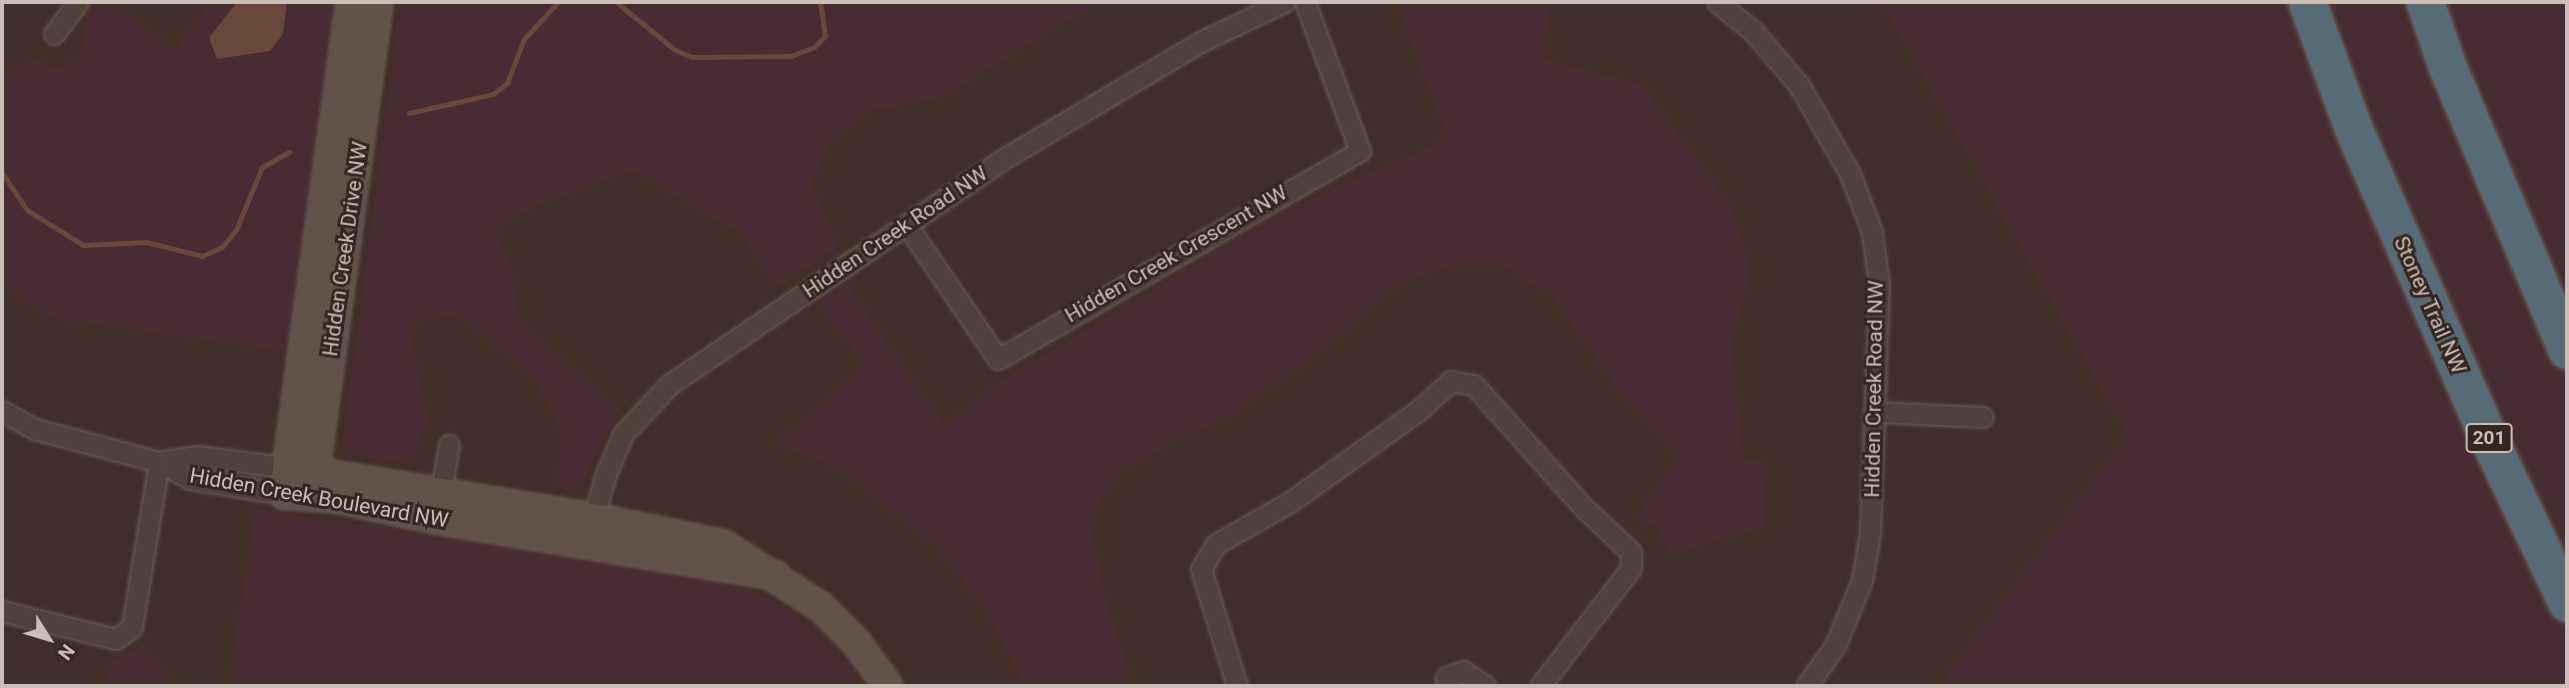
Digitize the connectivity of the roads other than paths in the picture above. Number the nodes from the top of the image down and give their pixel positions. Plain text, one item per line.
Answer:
1 (78, 2) edge
2 (351, 2) edge
3 (378, 2) edge
4 (1284, 2) edge
5 (1305, 2) edge
6 (1717, 2) edge
7 (2297, 2) edge
8 (2307, 2) edge
9 (2427, 2) edge
10 (54, 34) dead end
11 (2326, 57) junction
12 (906, 224) junction
13 (2567, 350) edge
14 (2, 411) edge
15 (1875, 412) junction
16 (1983, 417) dead end
17 (449, 445) dead end
18 (159, 462) junction
19 (300, 482) junction
20 (438, 508) junction
21 (590, 529) junction
22 (2567, 603) edge
23 (2, 611) edge
24 (888, 686) edge
25 (1237, 686) edge
26 (1446, 686) edge
27 (1485, 686) edge
28 (1540, 686) edge
29 (1806, 686) edge

1 - 10 street
2 - 19 street, Hidden Creek Drive NW
3 - 19 street, Hidden Creek Drive NW
4 - 12 street, Hidden Creek Road NW
5 - 12 street, Hidden Creek Crescent NW
6 - 15 street, Hidden Creek Road NW
7 - 11 highway
8 - 11 highway, Stoney Trail NW / 201
9 - 13 highway
11 - 22 highway, Stoney Trail NW / 201
12 - 21 street, Hidden Creek Road NW
14 - 18 street
15 - 16 street
15 - 29 street, Hidden Creek Road NW
17 - 20 street
18 - 19 street, Hidden Creek Boulevard NW
18 - 19 street, Hidden Creek Boulevard NW
18 - 23 street
19 - 20 street, Hidden Creek Boulevard NW
20 - 21 street, Hidden Creek Boulevard NW
21 - 24 street, Hidden Creek Boulevard NW
25 - 28 street
26 - 27 street

